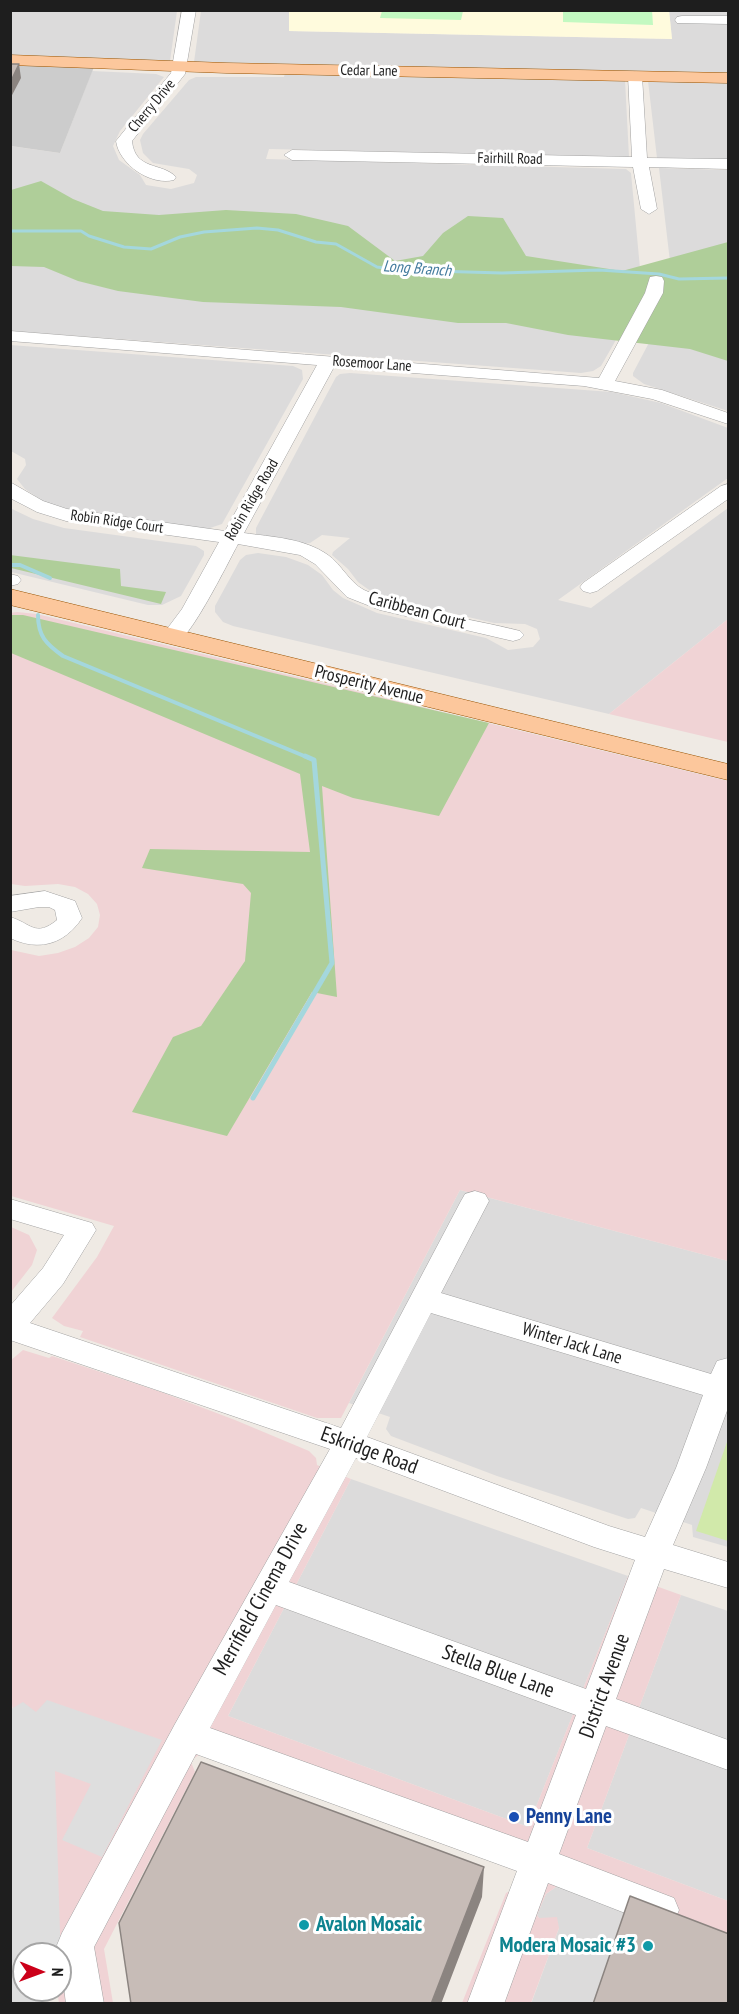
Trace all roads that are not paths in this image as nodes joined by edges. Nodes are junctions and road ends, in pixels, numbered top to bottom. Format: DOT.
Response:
graph roads {
  1 [pos="189,10"];
  2 [pos="682,20"];
  3 [pos="729,20"];
  4 [pos="10,60"];
  5 [pos="180,67"];
  6 [pos="635,76"];
  7 [pos="729,78"];
  8 [pos="292,155"];
  9 [pos="640,162"];
  10 [pos="729,164"];
  11 [pos="168,177"];
  12 [pos="649,209"];
  13 [pos="656,281"];
  14 [pos="10,336"];
  15 [pos="328,361"];
  16 [pos="605,383"];
  17 [pos="729,419"];
  18 [pos="10,488"];
  19 [pos="729,490"];
  20 [pos="230,537"];
  21 [pos="11,580"];
  22 [pos="590,587"];
  23 [pos="10,597"];
  24 [pos="178,629"];
  25 [pos="513,635"];
  26 [pos="729,753"];
  27 [pos="729,772"];
  28 [pos="10,904"];
  29 [pos="10,925"];
  30 [pos="475,1201"];
  31 [pos="10,1209"];
  32 [pos="423,1299"];
  33 [pos="10,1328"];
  34 [pos="725,1379"];
  35 [pos="348,1444"];
  36 [pos="654,1553"];
  37 [pos="729,1575"];
  38 [pos="268,1588"];
  39 [pos="598,1707"];
  40 [pos="187,1735"];
  41 [pos="729,1755"];
  42 [pos="537,1862"];
  43 [pos="696,1923"];
  44 [pos="85,2004"];
  45 [pos="485,2004"];
  1 -- 5 [label="street, Cherry Drive"];
  2 -- 3 [label="street"];
  4 -- 5 [label="main road, Cedar Lane"];
  5 -- 6 [label="main road, Cedar Lane"];
  5 -- 11 [label="street, Cherry Drive"];
  6 -- 7 [label="main road, Cedar Lane"];
  6 -- 9 [label="street"];
  8 -- 9 [label="street, Fairhill Road"];
  9 -- 10 [label="street, Fairhill Road"];
  9 -- 12 [label="street"];
  13 -- 16 [label="street"];
  14 -- 15 [label="street, Rosemoor Lane"];
  15 -- 16 [label="street, Rosemoor Lane"];
  15 -- 20 [label="street, Robin Ridge Road"];
  16 -- 17 [label="street, Rosemoor Lane"];
  18 -- 20 [label="street, Robin Ridge Court"];
  19 -- 22 [label="street"];
  20 -- 24 [label="street, Robin Ridge Road"];
  20 -- 25 [label="street, Caribbean Court"];
  21 -- 24 [label="main road, Prosperity Avenue"];
  23 -- 24 [label="main road, Prosperity Avenue"];
  24 -- 26 [label="main road, Prosperity Avenue"];
  24 -- 27 [label="main road, Prosperity Avenue"];
  28 -- 29 [label="street"];
  30 -- 32 [label="street, Merrifield Cinema Drive"];
  31 -- 33 [label="street"];
  32 -- 34 [label="street, Winter Jack Lane"];
  32 -- 35 [label="street, Merrifield Cinema Drive"];
  33 -- 35 [label="street, Eskridge Road"];
  34 -- 36 [label="street, District Avenue"];
  35 -- 36 [label="street, Eskridge Road"];
  35 -- 38 [label="street, Merrifield Cinema Drive"];
  36 -- 37 [label="street, Eskridge Road"];
  36 -- 39 [label="street, District Avenue"];
  38 -- 39 [label="street, Stella Blue Lane"];
  38 -- 40 [label="street, Merrifield Cinema Drive"];
  39 -- 41 [label="street, Stella Blue Lane"];
  39 -- 42 [label="street, District Avenue"];
  40 -- 42 [label="street"];
  40 -- 44 [label="street, Merrifield Cinema Drive"];
  42 -- 43 [label="street"];
  42 -- 45 [label="street, District Avenue"];
}
